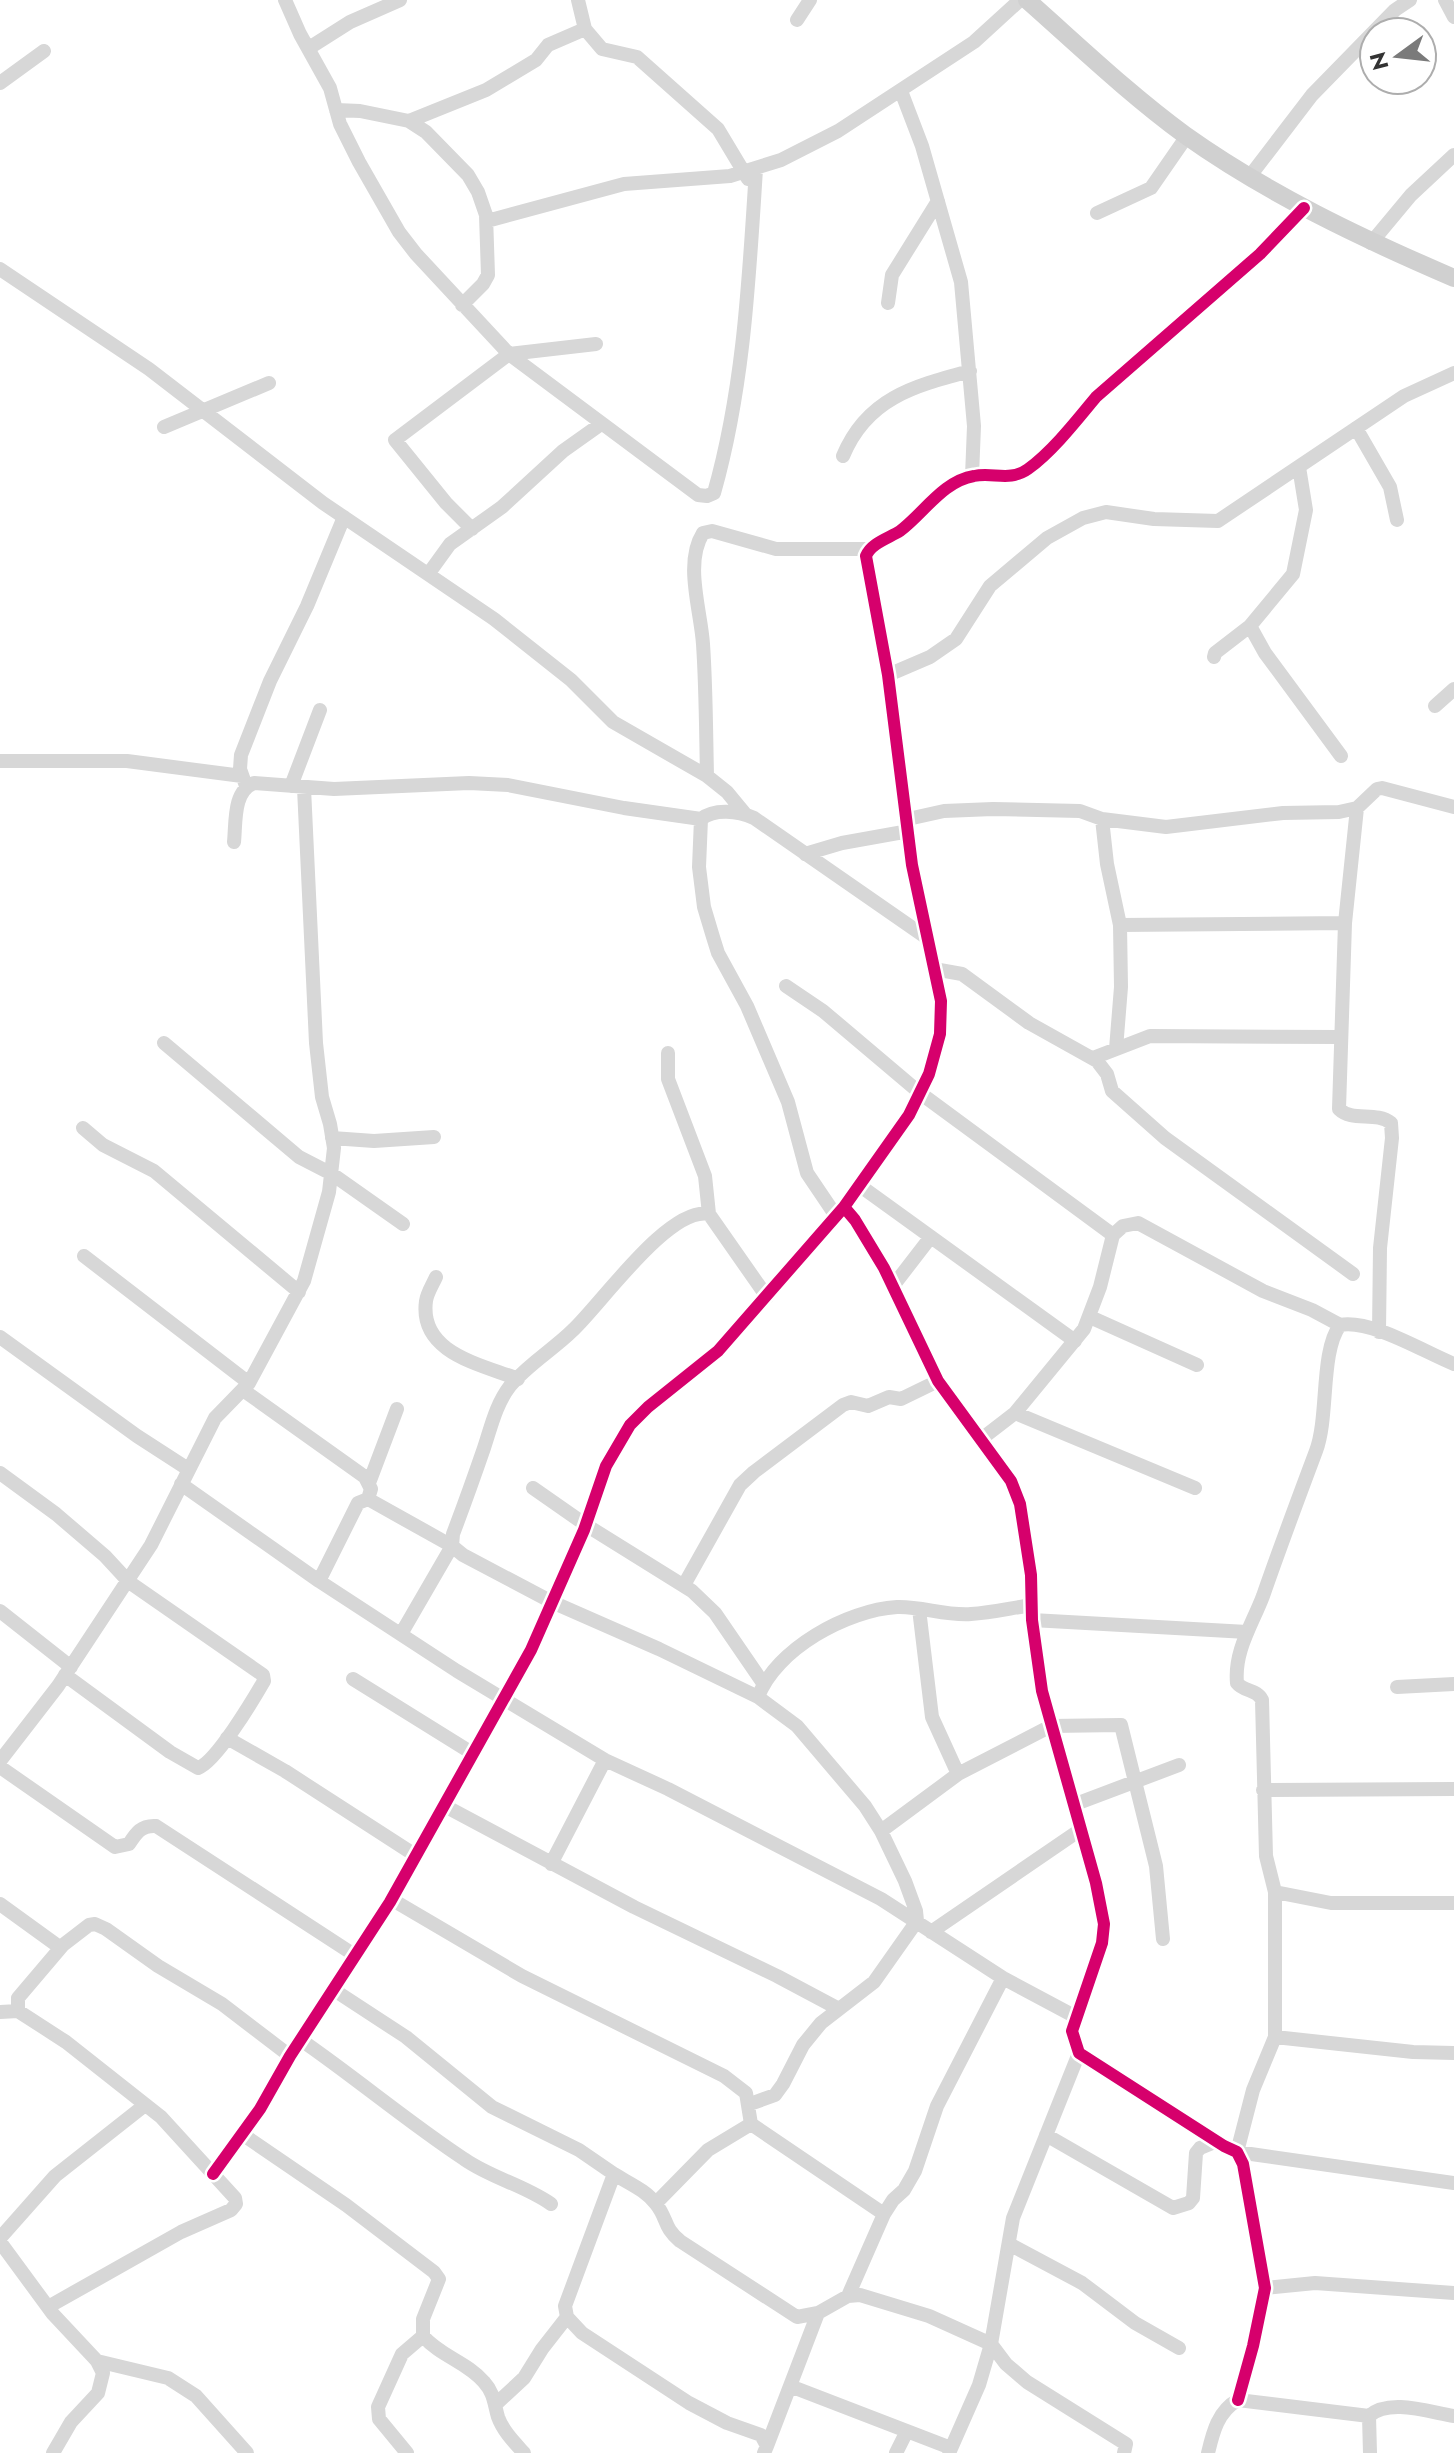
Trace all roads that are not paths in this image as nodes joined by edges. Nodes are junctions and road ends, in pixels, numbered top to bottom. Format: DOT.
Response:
graph roads {
  1 [pos="285,0"];
  2 [pos="400,0"];
  3 [pos="578,0"];
  4 [pos="810,0"];
  5 [pos="1020,0"];
  6 [pos="1027,0"];
  7 [pos="1410,0"];
  8 [pos="1445,0"];
  9 [pos="1391,5"];
  10 [pos="1454,17"];
  11 [pos="797,20"];
  12 [pos="585,29"];
  13 [pos="309,48"];
  14 [pos="44,51"];
  15 [pos="0,83"];
  16 [pos="901,91"];
  17 [pos="336,110"];
  18 [pos="409,121"];
  19 [pos="1187,136"];
  20 [pos="1454,155"];
  21 [pos="751,171"];
  22 [pos="1250,176"];
  23 [pos="938,201"];
  24 [pos="1304,208"];
  25 [pos="1097,213"];
  26 [pos="487,221"];
  27 [pos="1371,243"];
  28 [pos="0,269"];
  29 [pos="1454,278"];
  30 [pos="888,303"];
  31 [pos="462,305"];
  32 [pos="596,344"];
  33 [pos="509,354"];
  34 [pos="970,371"];
  35 [pos="1454,373"];
  36 [pos="269,383"];
  37 [pos="201,412"];
  38 [pos="601,424"];
  39 [pos="164,427"];
  40 [pos="1356,428"];
  41 [pos="843,456"];
  42 [pos="1299,467"];
  43 [pos="972,476"];
  44 [pos="344,517"];
  45 [pos="1397,520"];
  46 [pos="472,529"];
  47 [pos="869,549"];
  48 [pos="429,573"];
  49 [pos="1250,626"];
  50 [pos="1214,657"];
  51 [pos="888,675"];
  52 [pos="1454,689"];
  53 [pos="1435,706"];
  54 [pos="320,710"];
  55 [pos="1341,756"];
  56 [pos="0,761"];
  57 [pos="707,776"];
  58 [pos="244,781"];
  59 [pos="298,787"];
  60 [pos="1454,807"];
  61 [pos="1357,808"];
  62 [pos="746,815"];
  63 [pos="701,819"];
  64 [pos="1102,819"];
  65 [pos="908,825"];
  66 [pos="234,842"];
  67 [pos="805,854"];
  68 [pos="1345,923"];
  69 [pos="1120,925"];
  70 [pos="927,938"];
  71 [pos="934,969"];
  72 [pos="786,986"];
  73 [pos="1341,1037"];
  74 [pos="164,1043"];
  75 [pos="1116,1049"];
  76 [pos="668,1053"];
  77 [pos="1093,1058"];
  78 [pos="920,1093"];
  79 [pos="83,1128"];
  80 [pos="434,1137"];
  81 [pos="332,1138"];
  82 [pos="332,1174"];
  83 [pos="859,1185"];
  84 [pos="840,1211"];
  85 [pos="709,1214"];
  86 [pos="403,1224"];
  87 [pos="1113,1235"];
  88 [pos="930,1238"];
  89 [pos="84,1256"];
  90 [pos="1353,1274"];
  91 [pos="436,1277"];
  92 [pos="893,1286"];
  93 [pos="299,1292"];
  94 [pos="767,1297"];
  95 [pos="1090,1317"];
  96 [pos="1340,1325"];
  97 [pos="1379,1332"];
  98 [pos="0,1337"];
  99 [pos="1075,1341"];
  100 [pos="1454,1364"];
  101 [pos="1197,1365"];
  102 [pos="518,1379"];
  103 [pos="938,1381"];
  104 [pos="246,1387"];
  105 [pos="397,1409"];
  106 [pos="1015,1413"];
  107 [pos="980,1440"];
  108 [pos="188,1469"];
  109 [pos="0,1473"];
  110 [pos="369,1483"];
  111 [pos="181,1484"];
  112 [pos="533,1488"];
  113 [pos="1195,1488"];
  114 [pos="368,1499"];
  115 [pos="586,1525"];
  116 [pos="452,1546"];
  117 [pos="319,1581"];
  118 [pos="129,1582"];
  119 [pos="684,1585"];
  120 [pos="552,1602"];
  121 [pos="919,1609"];
  122 [pos="0,1611"];
  123 [pos="1032,1612"];
  124 [pos="1247,1632"];
  125 [pos="401,1634"];
  126 [pos="68,1671"];
  127 [pos="353,1679"];
  128 [pos="1454,1684"];
  129 [pos="1397,1687"];
  130 [pos="761,1690"];
  131 [pos="503,1699"];
  132 [pos="1051,1726"];
  133 [pos="227,1738"];
  134 [pos="472,1753"];
  135 [pos="1,1760"];
  136 [pos="605,1760"];
  137 [pos="1179,1765"];
  138 [pos="958,1774"];
  139 [pos="1134,1782"];
  140 [pos="1454,1789"];
  141 [pos="1263,1790"];
  142 [pos="443,1805"];
  143 [pos="1073,1805"];
  144 [pos="1080,1830"];
  145 [pos="881,1831"];
  146 [pos="415,1855"];
  147 [pos="551,1864"];
  148 [pos="1275,1892"];
  149 [pos="391,1899"];
  150 [pos="1454,1903"];
  151 [pos="0,1904"];
  152 [pos="917,1921"];
  153 [pos="931,1932"];
  154 [pos="1163,1939"];
  155 [pos="63,1945"];
  156 [pos="356,1956"];
  157 [pos="1003,1978"];
  158 [pos="334,1990"];
  159 [pos="839,2009"];
  160 [pos="18,2011"];
  161 [pos="0,2012"];
  162 [pos="1076,2017"];
  163 [pos="1275,2037"];
  164 [pos="301,2040"];
  165 [pos="1079,2053"];
  166 [pos="1454,2053"];
  167 [pos="290,2056"];
  168 [pos="750,2104"];
  169 [pos="145,2105"];
  170 [pos="751,2124"];
  171 [pos="242,2134"];
  172 [pos="1046,2135"];
  173 [pos="1217,2141"];
  174 [pos="1237,2152"];
  175 [pos="213,2174"];
  176 [pos="614,2174"];
  177 [pos="1454,2183"];
  178 [pos="656,2203"];
  179 [pos="551,2204"];
  180 [pos="884,2214"];
  181 [pos="0,2240"];
  182 [pos="1009,2244"];
  183 [pos="1265,2288"];
  184 [pos="1454,2293"];
  185 [pos="848,2296"];
  186 [pos="48,2307"];
  187 [pos="818,2313"];
  188 [pos="567,2317"];
  189 [pos="423,2336"];
  190 [pos="991,2344"];
  191 [pos="1179,2348"];
  192 [pos="97,2361"];
  193 [pos="790,2386"];
  194 [pos="1238,2400"];
  195 [pos="496,2404"];
  196 [pos="1369,2416"];
  197 [pos="1454,2416"];
  198 [pos="907,2431"];
  199 [pos="765,2450"];
  200 [pos="950,2451"];
  201 [pos="53,2453"];
  202 [pos="247,2453"];
  203 [pos="407,2453"];
  204 [pos="524,2453"];
  205 [pos="896,2453"];
  206 [pos="1124,2453"];
  207 [pos="1208,2453"];
  208 [pos="1370,2453"];
  1 -- 13 [label="street"];
  2 -- 13 [label="street"];
  3 -- 12 [label="street"];
  4 -- 11 [label="street"];
  5 -- 16 [label="street"];
  6 -- 19 [label="main road"];
  7 -- 9 [label="street"];
  8 -- 10 [label="street"];
  9 -- 22 [label="street"];
  12 -- 18 [label="street"];
  12 -- 21 [label="street"];
  13 -- 17 [label="street"];
  14 -- 15 [label="street"];
  16 -- 21 [label="street"];
  16 -- 23 [label="street"];
  17 -- 18 [label="street"];
  17 -- 31 [label="street"];
  18 -- 26 [label="street"];
  19 -- 22 [label="main road"];
  19 -- 25 [label="street"];
  20 -- 27 [label="street"];
  21 -- 26 [label="street"];
  21 -- 38 [label="street"];
  22 -- 24 [label="main road"];
  23 -- 30 [label="street"];
  23 -- 34 [label="street"];
  24 -- 27 [label="main road"];
  24 -- 43 [label="street"];
  26 -- 31 [label="street"];
  27 -- 29 [label="main road"];
  28 -- 37 [label="street"];
  31 -- 33 [label="street"];
  32 -- 33 [label="street"];
  33 -- 38 [label="street"];
  33 -- 46 [label="street"];
  34 -- 41 [label="street"];
  34 -- 43 [label="street"];
  35 -- 40 [label="street"];
  36 -- 37 [label="street"];
  37 -- 39 [label="street"];
  37 -- 44 [label="street"];
  38 -- 46 [label="street"];
  40 -- 42 [label="street"];
  40 -- 45 [label="street"];
  42 -- 49 [label="street"];
  42 -- 51 [label="street"];
  43 -- 47 [label="street"];
  44 -- 48 [label="street"];
  44 -- 58 [label="street"];
  46 -- 48 [label="street"];
  47 -- 51 [label="street"];
  47 -- 57 [label="street"];
  48 -- 57 [label="street"];
  49 -- 50 [label="street"];
  49 -- 55 [label="street"];
  51 -- 65 [label="street"];
  52 -- 53 [label="street"];
  54 -- 59 [label="street"];
  56 -- 58 [label="street"];
  57 -- 62 [label="street"];
  58 -- 59 [label="street"];
  58 -- 66 [label="street"];
  59 -- 63 [label="street"];
  59 -- 81 [label="street"];
  60 -- 61 [label="street"];
  61 -- 64 [label="street"];
  61 -- 68 [label="street"];
  62 -- 63 [label="street"];
  62 -- 67 [label="street"];
  63 -- 84 [label="street"];
  64 -- 65 [label="street"];
  64 -- 69 [label="street"];
  65 -- 67 [label="street"];
  65 -- 70 [label="street"];
  67 -- 70 [label="street"];
  68 -- 69 [label="street"];
  68 -- 73 [label="street"];
  69 -- 75 [label="street"];
  70 -- 71 [label="street"];
  71 -- 77 [label="street"];
  71 -- 78 [label="street"];
  72 -- 78 [label="street"];
  73 -- 75 [label="street"];
  73 -- 97 [label="street"];
  74 -- 82 [label="street"];
  75 -- 77 [label="street"];
  76 -- 85 [label="street"];
  77 -- 90 [label="street"];
  78 -- 83 [label="street"];
  78 -- 87 [label="street"];
  79 -- 93 [label="street"];
  80 -- 81 [label="street"];
  81 -- 82 [label="street"];
  82 -- 86 [label="street"];
  82 -- 93 [label="street"];
  83 -- 84 [label="street"];
  83 -- 88 [label="street"];
  84 -- 92 [label="street"];
  84 -- 94 [label="street"];
  85 -- 94 [label="street"];
  85 -- 102 [label="street"];
  87 -- 95 [label="street"];
  87 -- 96 [label="street"];
  88 -- 92 [label="street"];
  88 -- 99 [label="street"];
  89 -- 104 [label="street"];
  91 -- 102 [label="street"];
  92 -- 103 [label="street"];
  93 -- 104 [label="street"];
  94 -- 115 [label="street"];
  95 -- 99 [label="street"];
  95 -- 101 [label="street"];
  96 -- 97 [label="street"];
  96 -- 124 [label="street"];
  97 -- 100 [label="street"];
  98 -- 108 [label="street"];
  99 -- 106 [label="street"];
  102 -- 116 [label="street"];
  103 -- 107 [label="street"];
  103 -- 119 [label="street"];
  104 -- 108 [label="street"];
  104 -- 110 [label="street"];
  105 -- 110 [label="street"];
  106 -- 107 [label="street"];
  106 -- 113 [label="street"];
  107 -- 123 [label="street"];
  108 -- 111 [label="street"];
  109 -- 118 [label="street"];
  110 -- 114 [label="street"];
  111 -- 117 [label="street"];
  111 -- 118 [label="street"];
  112 -- 115 [label="street"];
  114 -- 116 [label="street"];
  114 -- 117 [label="street"];
  115 -- 119 [label="street"];
  115 -- 120 [label="street"];
  116 -- 120 [label="street"];
  116 -- 125 [label="street"];
  117 -- 125 [label="street"];
  118 -- 126 [label="street"];
  118 -- 133 [label="street"];
  119 -- 130 [label="street"];
  120 -- 130 [label="street"];
  120 -- 131 [label="street"];
  121 -- 123 [label="street"];
  121 -- 130 [label="street"];
  121 -- 138 [label="street"];
  122 -- 126 [label="street"];
  123 -- 124 [label="street"];
  123 -- 132 [label="street"];
  124 -- 141 [label="street"];
  125 -- 131 [label="street"];
  126 -- 133 [label="street"];
  126 -- 135 [label="street"];
  127 -- 134 [label="street"];
  128 -- 129 [label="street"];
  130 -- 145 [label="street"];
  131 -- 134 [label="street"];
  131 -- 136 [label="street"];
  132 -- 138 [label="street"];
  132 -- 139 [label="street"];
  132 -- 143 [label="street"];
  133 -- 146 [label="street"];
  134 -- 142 [label="street"];
  135 -- 156 [label="street"];
  136 -- 147 [label="street"];
  136 -- 152 [label="street"];
  137 -- 139 [label="street"];
  138 -- 145 [label="street"];
  139 -- 143 [label="street"];
  139 -- 154 [label="street"];
  140 -- 141 [label="street"];
  141 -- 148 [label="street"];
  142 -- 146 [label="street"];
  142 -- 147 [label="street"];
  143 -- 144 [label="street"];
  144 -- 153 [label="street"];
  144 -- 162 [label="street"];
  145 -- 152 [label="street"];
  146 -- 149 [label="street"];
  147 -- 159 [label="street"];
  148 -- 150 [label="street"];
  148 -- 163 [label="street"];
  149 -- 156 [label="street"];
  149 -- 168 [label="street"];
  151 -- 155 [label="street"];
  152 -- 153 [label="street"];
  152 -- 159 [label="street"];
  153 -- 157 [label="street"];
  155 -- 160 [label="street"];
  155 -- 167 [label="street"];
  156 -- 158 [label="street"];
  157 -- 162 [label="street"];
  157 -- 180 [label="street"];
  158 -- 164 [label="street"];
  158 -- 176 [label="street"];
  159 -- 168 [label="street"];
  160 -- 161 [label="street"];
  160 -- 169 [label="street"];
  162 -- 165 [label="street"];
  163 -- 166 [label="street"];
  163 -- 174 [label="street"];
  164 -- 167 [label="street"];
  164 -- 179 [label="street"];
  165 -- 172 [label="street"];
  165 -- 173 [label="street"];
  167 -- 171 [label="street"];
  168 -- 170 [label="street"];
  169 -- 175 [label="street"];
  169 -- 181 [label="street"];
  170 -- 178 [label="street"];
  170 -- 180 [label="street"];
  171 -- 175 [label="street"];
  171 -- 189 [label="street"];
  172 -- 173 [label="street"];
  172 -- 182 [label="street"];
  173 -- 174 [label="street"];
  174 -- 177 [label="street"];
  174 -- 183 [label="street"];
  175 -- 186 [label="street"];
  176 -- 178 [label="street"];
  176 -- 188 [label="street"];
  178 -- 187 [label="street"];
  180 -- 185 [label="street"];
  181 -- 186 [label="street"];
  182 -- 190 [label="street"];
  182 -- 191 [label="street"];
  183 -- 184 [label="street"];
  183 -- 194 [label="street"];
  185 -- 187 [label="street"];
  185 -- 190 [label="street"];
  186 -- 192 [label="street"];
  187 -- 193 [label="street"];
  188 -- 195 [label="street"];
  188 -- 199 [label="street"];
  189 -- 195 [label="street"];
  189 -- 203 [label="street"];
  190 -- 200 [label="street"];
  190 -- 206 [label="street"];
  192 -- 201 [label="street"];
  192 -- 202 [label="street"];
  193 -- 198 [label="street"];
  193 -- 199 [label="street"];
  194 -- 196 [label="street"];
  194 -- 207 [label="street"];
  195 -- 204 [label="street"];
  196 -- 197 [label="street"];
  196 -- 208 [label="street"];
  198 -- 200 [label="street"];
  198 -- 205 [label="street"];
}
